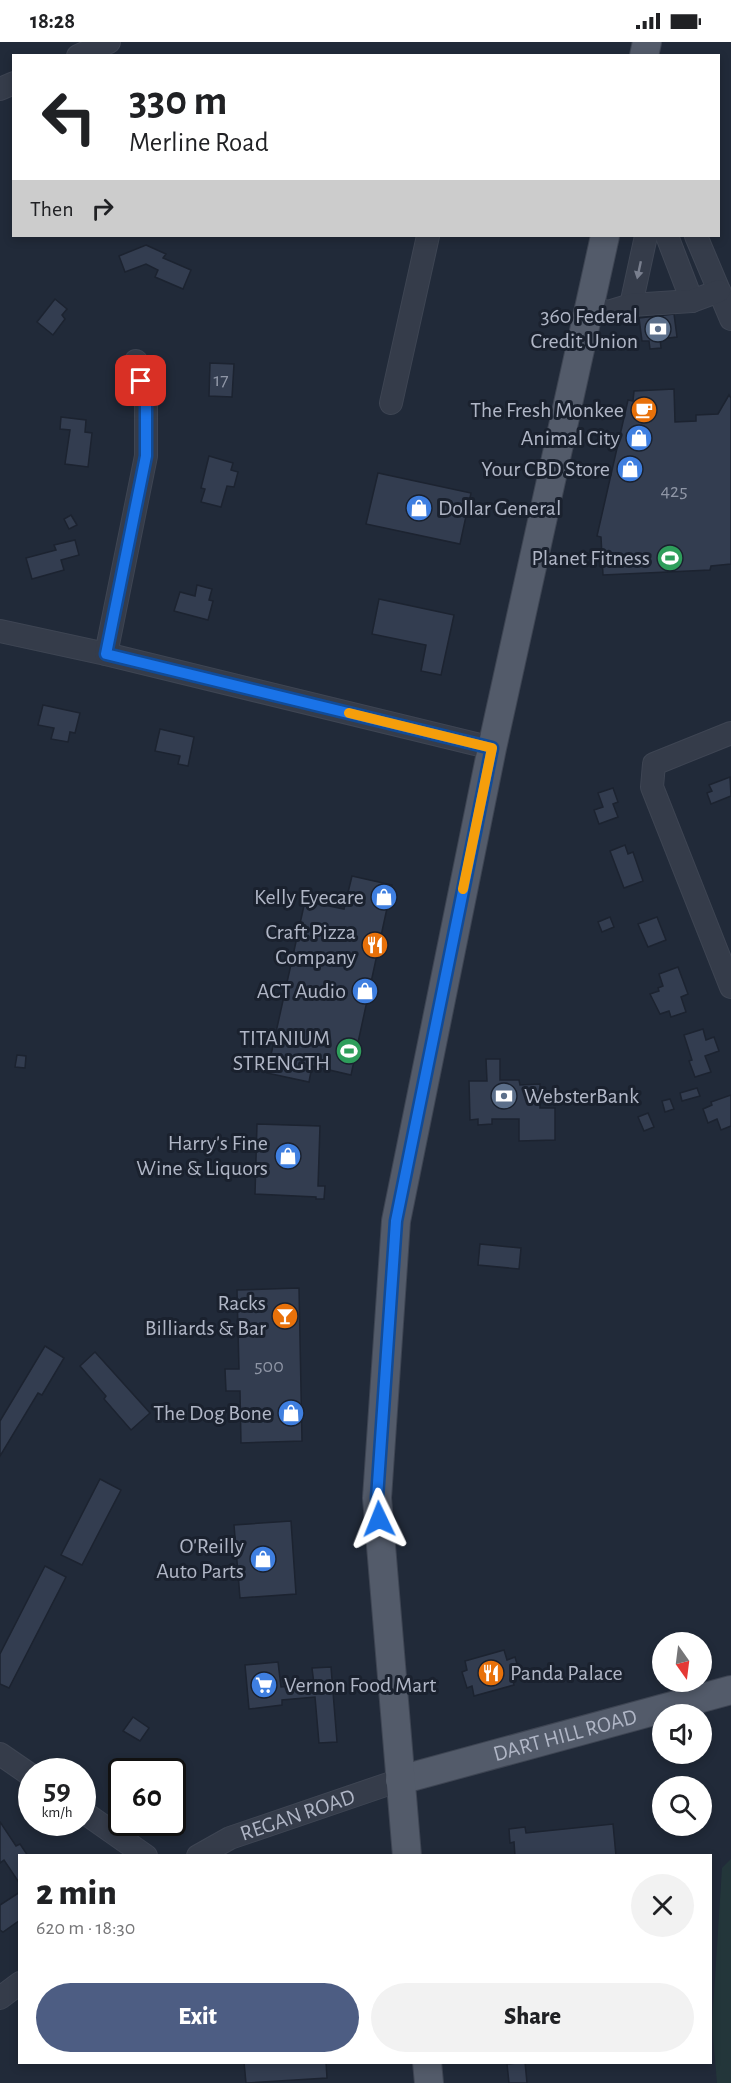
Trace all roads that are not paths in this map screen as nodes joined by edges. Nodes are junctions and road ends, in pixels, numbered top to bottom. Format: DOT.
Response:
graph roads {
  1 [pos="109,42"];
  2 [pos="82,54"];
  3 [pos="428,237"];
  4 [pos="605,237"];
  5 [pos="646,237"];
  6 [pos="667,237"];
  7 [pos="696,237"];
  8 [pos="719,291"];
  9 [pos="692,301"];
  10 [pos="631,305"];
  11 [pos="589,308"];
  12 [pos="731,319"];
  13 [pos="136,361"];
  14 [pos="392,404"];
  15 [pos="0,631"];
  16 [pos="106,654"];
  17 [pos="731,734"];
  18 [pos="492,748"];
  19 [pos="731,987"];
  20 [pos="731,1690"];
  21 [pos="0,1754"];
  22 [pos="18,1766"];
  23 [pos="400,1780"];
  24 [pos="96,1821"];
  25 [pos="143,1854"];
  26 [pos="202,1854"];
  27 [pos="407,1854"];
  28 [pos="18,1984"];
  29 [pos="0,1998"];
  30 [pos="427,2064"];
  31 [pos="429,2083"];
  1 -- 2 [label="street"];
  3 -- 14 [label="street"];
  4 -- 11 [label="main road"];
  5 -- 10 [label="street, one-way"];
  6 -- 9 [label="street"];
  7 -- 8 [label="street"];
  8 -- 9 [label="street"];
  8 -- 12 [label="street"];
  9 -- 10 [label="street"];
  10 -- 11 [label="street"];
  11 -- 18 [label="main road"];
  13 -- 16 [label="street"];
  15 -- 16 [label="street"];
  16 -- 18 [label="street"];
  17 -- 19 [label="street"];
  18 -- 23 [label="main road"];
  20 -- 23 [label="main road, DART HILL ROAD"];
  21 -- 22 [label="street"];
  23 -- 26 [label="street, REGAN ROAD"];
  23 -- 27 [label="main road"];
  24 -- 25 [label="street"];
  28 -- 29 [label="street"];
  30 -- 31 [label="main road"];
}
